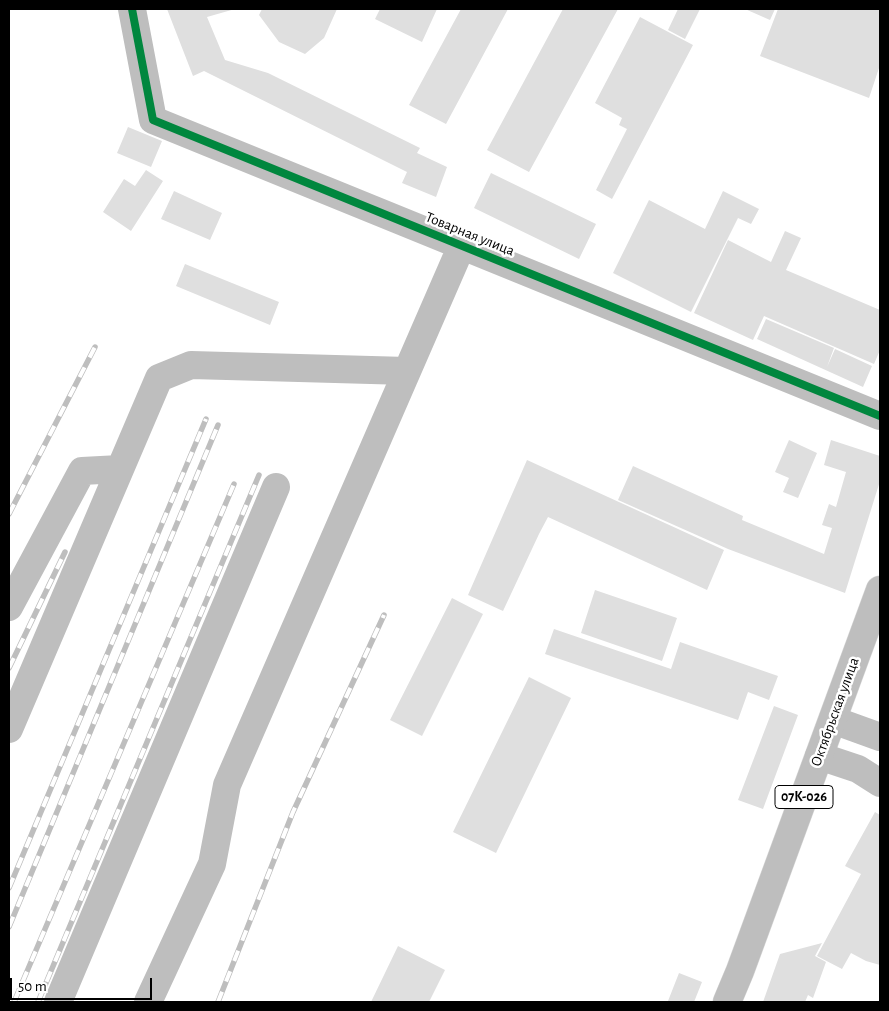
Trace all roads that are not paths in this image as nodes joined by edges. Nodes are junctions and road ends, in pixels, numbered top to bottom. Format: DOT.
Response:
graph roads {
  1 [pos="132,9"];
  2 [pos="462,245"];
  3 [pos="407,371"];
  4 [pos="880,416"];
  5 [pos="120,469"];
  6 [pos="276,487"];
  7 [pos="880,590"];
  8 [pos="9,607"];
  9 [pos="833,720"];
  10 [pos="9,729"];
  11 [pos="880,737"];
  12 [pos="819,756"];
  13 [pos="880,782"];
  14 [pos="58,1002"];
  15 [pos="148,1002"];
  16 [pos="726,1002"];
  1 -- 2 [label="street, Товарная улица"];
  2 -- 3 [label="street"];
  2 -- 4 [label="street, Товарная улица"];
  3 -- 5 [label="street"];
  3 -- 15 [label="street"];
  5 -- 8 [label="street"];
  5 -- 10 [label="street"];
  6 -- 14 [label="street"];
  7 -- 9 [label="street, Октябрьская улица / 07К-026"];
  9 -- 11 [label="street"];
  9 -- 12 [label="street, Октябрьская улица / 07К-026"];
  12 -- 13 [label="street"];
  12 -- 16 [label="street, Октябрьская улица / 07К-026"];
}
